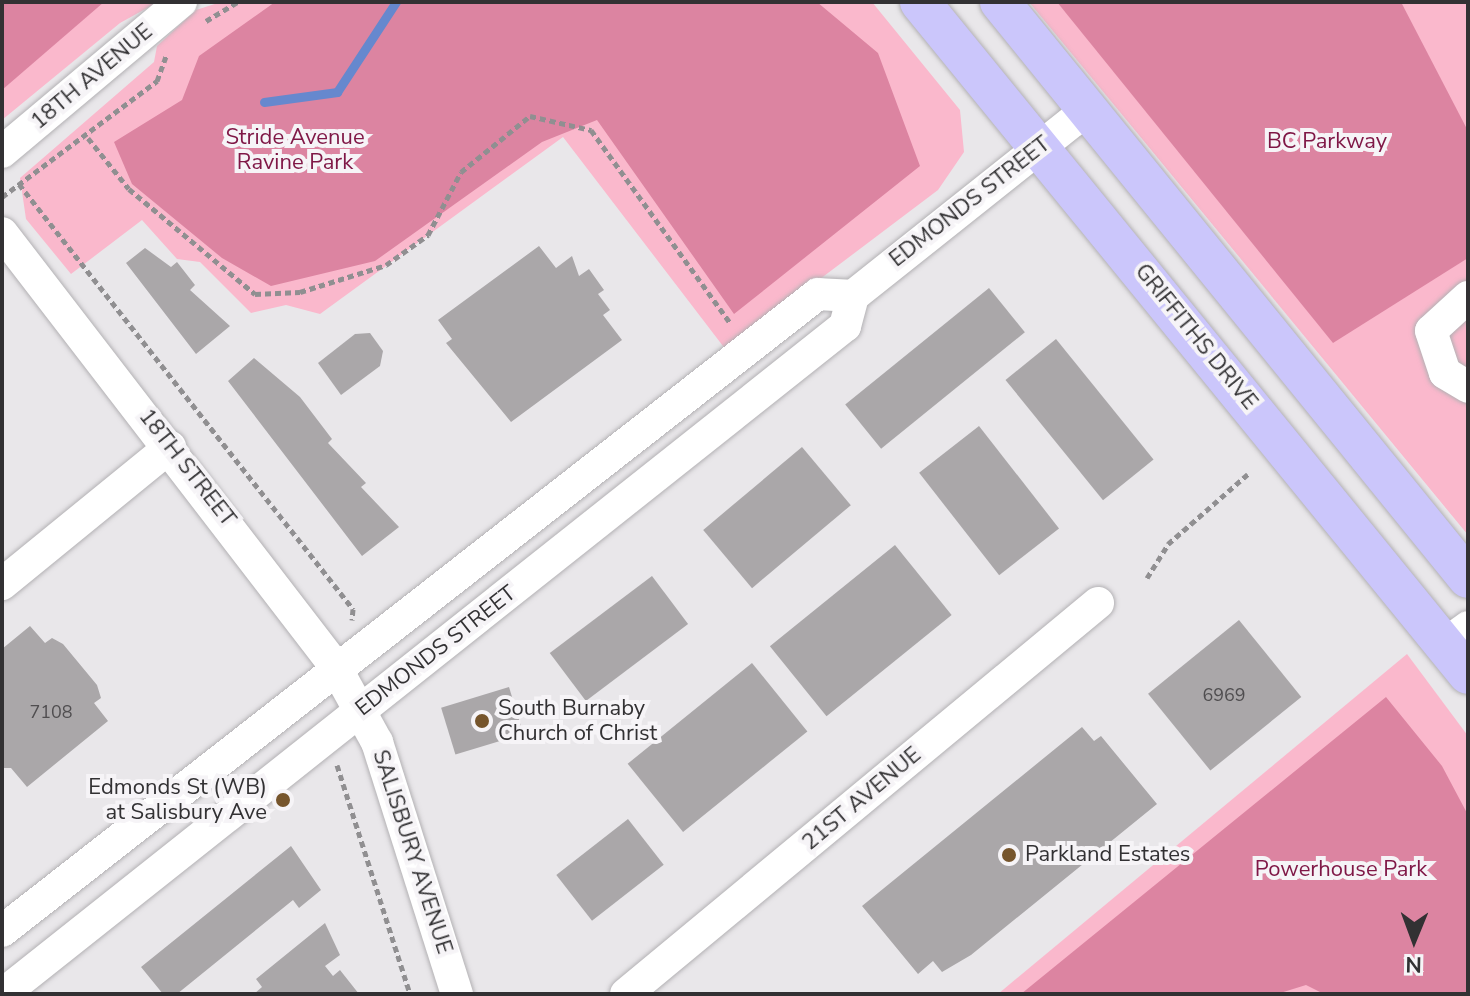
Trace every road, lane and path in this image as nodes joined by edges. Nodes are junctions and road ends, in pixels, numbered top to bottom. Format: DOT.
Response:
graph roads {
  1 [pos="238,2"];
  2 [pos="920,2"];
  3 [pos="1000,2"];
  4 [pos="188,15"];
  5 [pos="177,44"];
  6 [pos="1088,109"];
  7 [pos="88,138"];
  8 [pos="1041,146"];
  9 [pos="2,152"];
  10 [pos="19,184"];
  11 [pos="2,197"];
  12 [pos="2,233"];
  13 [pos="853,296"];
  14 [pos="1468,297"];
  15 [pos="730,323"];
  16 [pos="1468,387"];
  17 [pos="170,447"];
  18 [pos="1248,474"];
  19 [pos="1147,578"];
  20 [pos="1468,578"];
  21 [pos="2,584"];
  22 [pos="1098,603"];
  23 [pos="353,609"];
  24 [pos="1463,657"];
  25 [pos="335,666"];
  26 [pos="361,712"];
  27 [pos="340,771"];
  28 [pos="2,931"];
  29 [pos="634,992"];
  30 [pos="3,994"];
  31 [pos="410,994"];
  32 [pos="457,994"];
  1 -- 4 [label="path"];
  2 -- 8 [label="main road, GRIFFITHS DRIVE"];
  3 -- 6 [label="main road"];
  4 -- 9 [label="street, 18TH AVENUE"];
  5 -- 7 [label="path"];
  6 -- 8 [label="street, EDMONDS STREET"];
  6 -- 20 [label="main road"];
  7 -- 10 [label="path"];
  7 -- 15 [label="path"];
  8 -- 13 [label="street, EDMONDS STREET"];
  8 -- 24 [label="main road, GRIFFITHS DRIVE"];
  10 -- 11 [label="path"];
  10 -- 23 [label="path"];
  12 -- 17 [label="street, 18TH STREET"];
  13 -- 25 [label="street"];
  13 -- 26 [label="street, EDMONDS STREET"];
  14 -- 16 [label="street"];
  17 -- 21 [label="street"];
  17 -- 25 [label="street, 18TH STREET"];
  18 -- 19 [label="path"];
  22 -- 29 [label="street, 21ST AVENUE"];
  25 -- 26 [label="street, 18TH STREET"];
  25 -- 28 [label="street"];
  26 -- 30 [label="street, EDMONDS STREET"];
  26 -- 32 [label="street, SALISBURY AVENUE"];
  27 -- 31 [label="path"];
}
